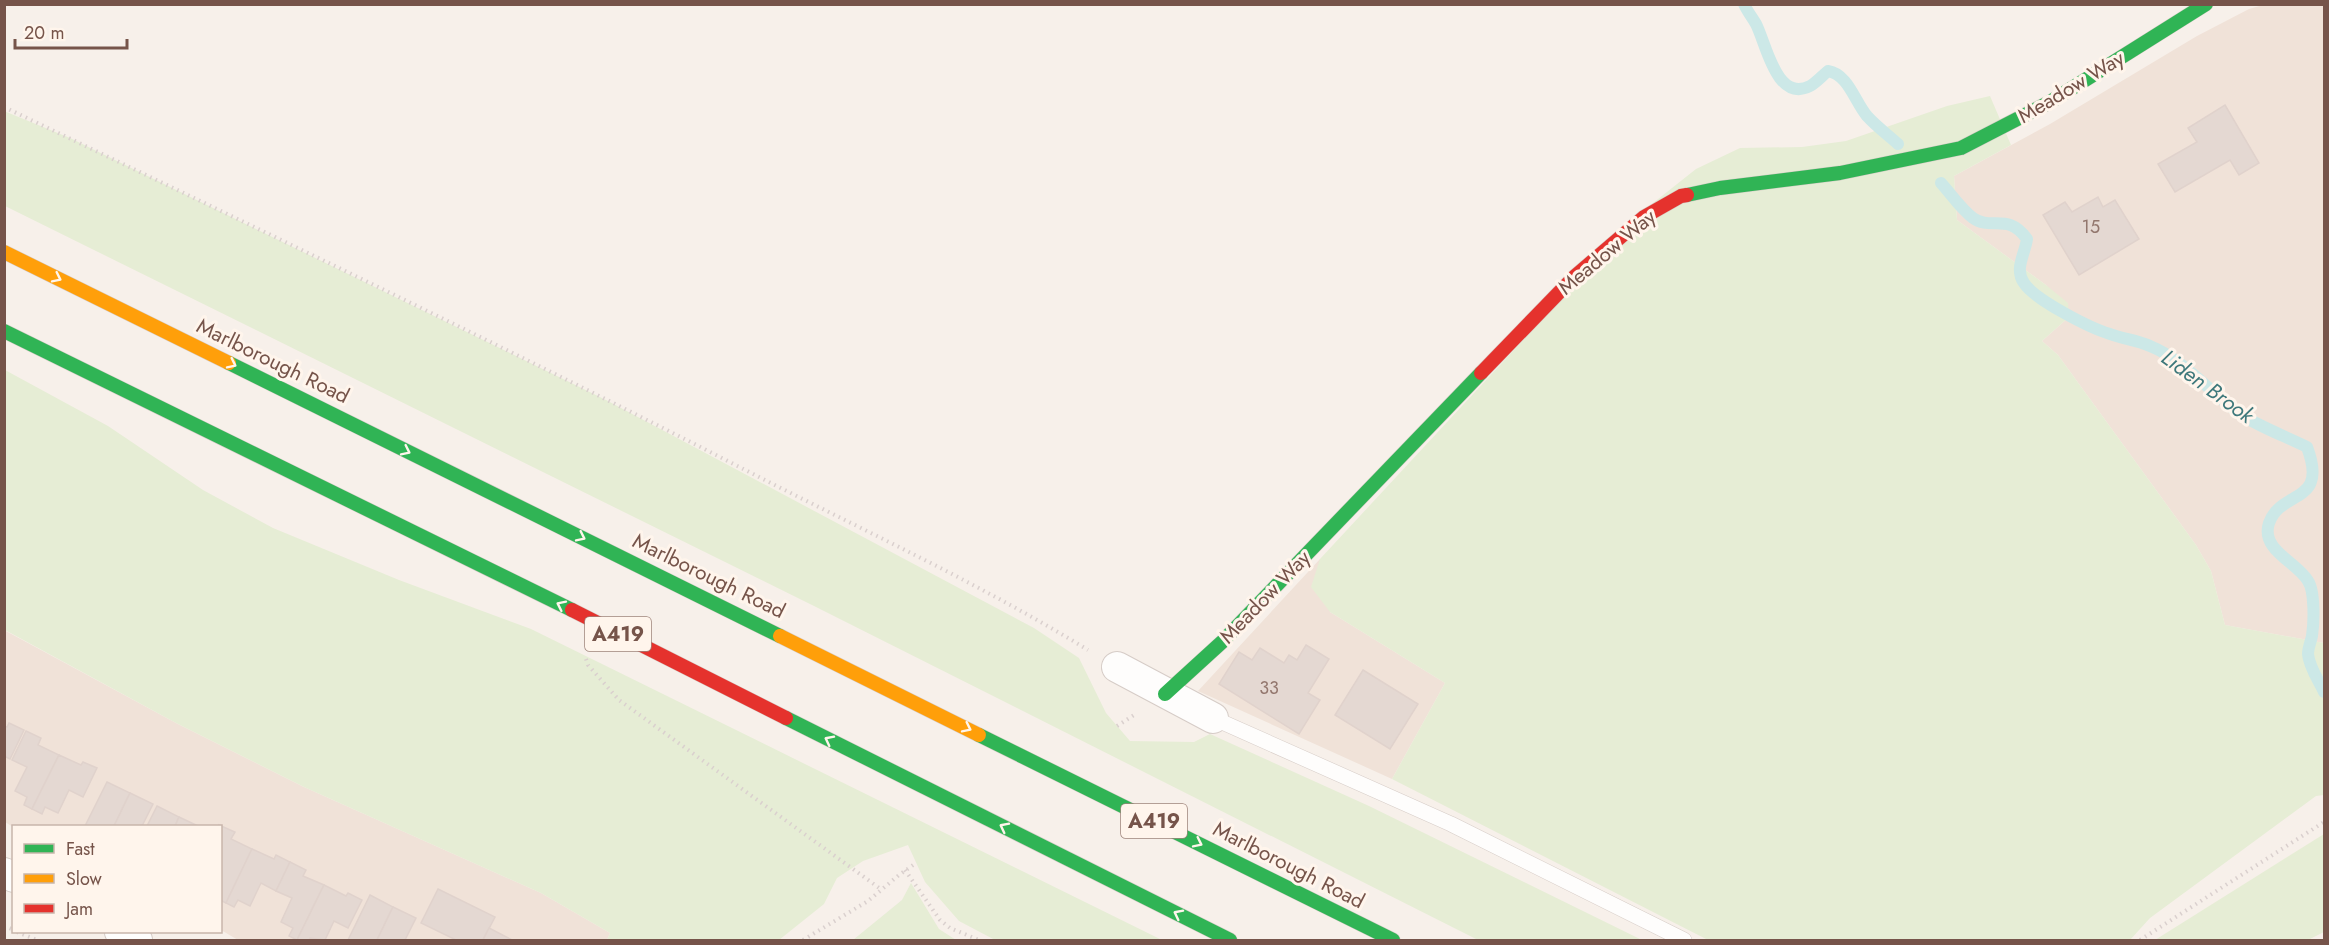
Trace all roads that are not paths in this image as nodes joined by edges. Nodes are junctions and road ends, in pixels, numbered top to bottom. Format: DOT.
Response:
graph roads {
  1 [pos="2206,4"];
  2 [pos="4,252"];
  3 [pos="4,331"];
  4 [pos="1117,667"];
  5 [pos="1165,694"];
  6 [pos="1213,718"];
  7 [pos="122,933"];
  8 [pos="137,940"];
  9 [pos="1230,940"];
  10 [pos="1393,940"];
  11 [pos="1684,940"];
  1 -- 5 [label="main road, Meadow Way"];
  2 -- 10 [label="main road, Marlborough Road / A419, one-way"];
  9 -- 3 [label="main road, A419, one-way"];
  4 -- 5 [label="street"];
  5 -- 6 [label="street"];
  6 -- 11 [label="lane"];
  7 -- 8 [label="street"];
}
